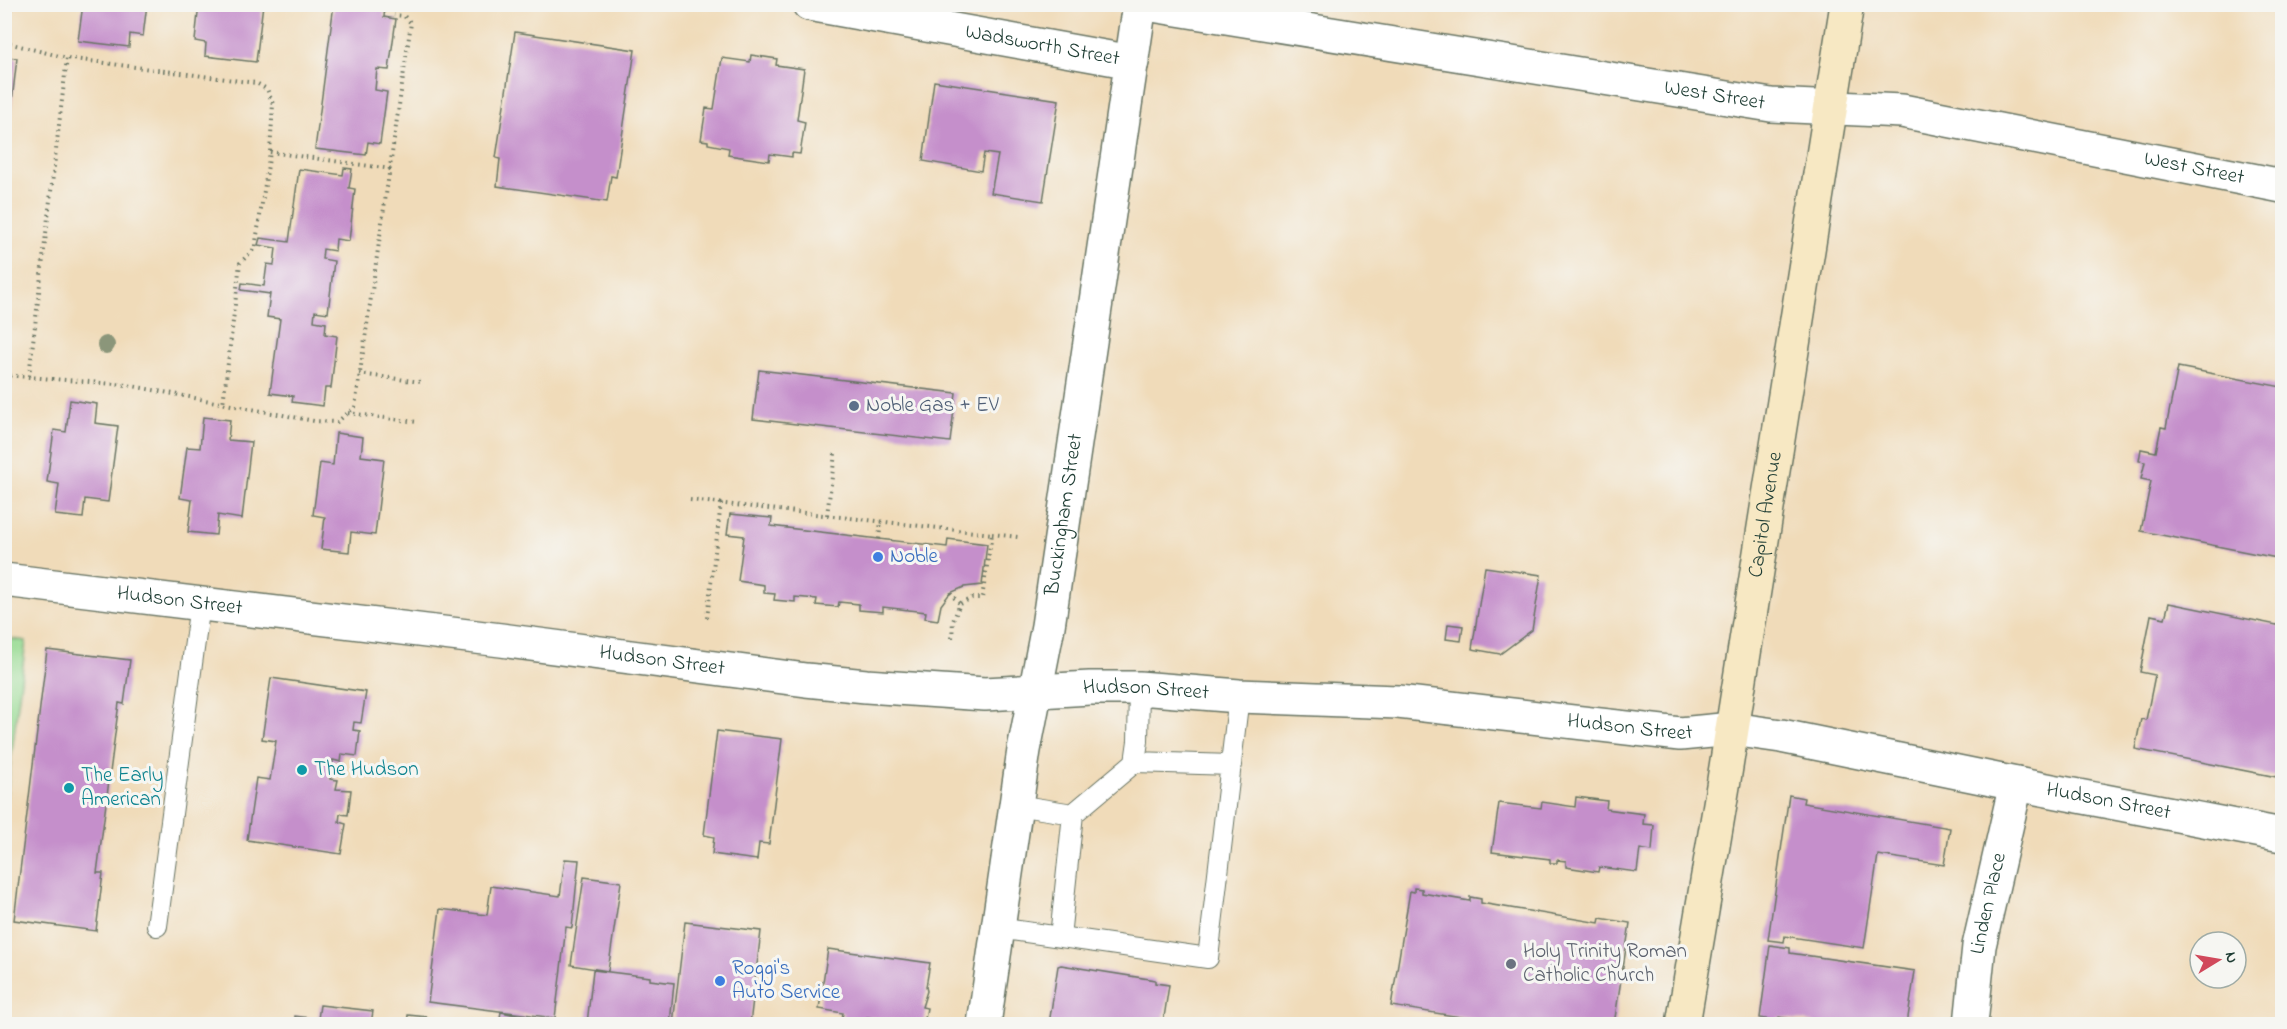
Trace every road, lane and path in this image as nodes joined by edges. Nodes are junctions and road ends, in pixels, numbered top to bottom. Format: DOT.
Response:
graph roads {
  1 [pos="809,4"];
  2 [pos="1140,4"];
  3 [pos="1146,4"];
  4 [pos="1846,4"];
  5 [pos="394,15"];
  6 [pos="4,42"];
  7 [pos="67,58"];
  8 [pos="1132,62"];
  9 [pos="1831,109"];
  10 [pos="270,152"];
  11 [pos="390,169"];
  12 [pos="2283,186"];
  13 [pos="359,374"];
  14 [pos="4,375"];
  15 [pos="29,376"];
  16 [pos="421,382"];
  17 [pos="224,404"];
  18 [pos="348,413"];
  19 [pos="417,422"];
  20 [pos="835,454"];
  21 [pos="690,500"];
  22 [pos="721,503"];
  23 [pos="827,515"];
  24 [pos="881,521"];
  25 [pos="992,534"];
  26 [pos="1018,537"];
  27 [pos="879,539"];
  28 [pos="4,580"];
  29 [pos="950,593"];
  30 [pos="200,604"];
  31 [pos="960,604"];
  32 [pos="707,618"];
  33 [pos="952,639"];
  34 [pos="1139,688"];
  35 [pos="1036,691"];
  36 [pos="1239,696"];
  37 [pos="1732,729"];
  38 [pos="1135,762"];
  39 [pos="1232,765"];
  40 [pos="2016,784"];
  41 [pos="1016,805"];
  42 [pos="1073,814"];
  43 [pos="2283,835"];
  44 [pos="157,926"];
  45 [pos="998,928"];
  46 [pos="1060,937"];
  47 [pos="984,1024"];
  48 [pos="1683,1024"];
  49 [pos="1971,1024"];
  1 -- 8 [label="street, Wadsworth Street"];
  2 -- 8 [label="street, Buckingham Street"];
  3 -- 9 [label="street, West Street"];
  4 -- 9 [label="main road, Capitol Avenue"];
  5 -- 11 [label="path"];
  6 -- 7 [label="path"];
  7 -- 10 [label="path"];
  7 -- 15 [label="path"];
  8 -- 35 [label="street, Buckingham Street"];
  9 -- 12 [label="street, West Street"];
  9 -- 37 [label="main road, Capitol Avenue"];
  10 -- 11 [label="path"];
  10 -- 17 [label="path"];
  11 -- 13 [label="path"];
  13 -- 16 [label="path"];
  13 -- 18 [label="path"];
  14 -- 15 [label="path"];
  15 -- 17 [label="path"];
  17 -- 18 [label="path"];
  18 -- 19 [label="path"];
  20 -- 23 [label="path"];
  21 -- 22 [label="path"];
  22 -- 23 [label="path"];
  22 -- 32 [label="path"];
  23 -- 24 [label="path"];
  24 -- 25 [label="path"];
  24 -- 27 [label="path"];
  25 -- 26 [label="path"];
  25 -- 31 [label="path"];
  28 -- 30 [label="street, Hudson Street"];
  29 -- 31 [label="path"];
  30 -- 35 [label="street, Hudson Street"];
  30 -- 44 [label="lane"];
  31 -- 33 [label="path"];
  34 -- 35 [label="street, Hudson Street"];
  34 -- 36 [label="street, Hudson Street"];
  34 -- 38 [label="lane"];
  35 -- 41 [label="street, Buckingham Street"];
  36 -- 37 [label="street, Hudson Street"];
  36 -- 39 [label="lane"];
  37 -- 40 [label="street, Hudson Street"];
  37 -- 48 [label="main road, Capitol Avenue"];
  38 -- 39 [label="lane"];
  38 -- 42 [label="lane"];
  39 -- 46 [label="lane"];
  40 -- 43 [label="street, Hudson Street"];
  40 -- 49 [label="street, Linden Place"];
  41 -- 42 [label="lane"];
  41 -- 45 [label="street, Buckingham Street"];
  42 -- 46 [label="lane"];
  45 -- 46 [label="lane"];
  45 -- 47 [label="street, Buckingham Street"];
}
